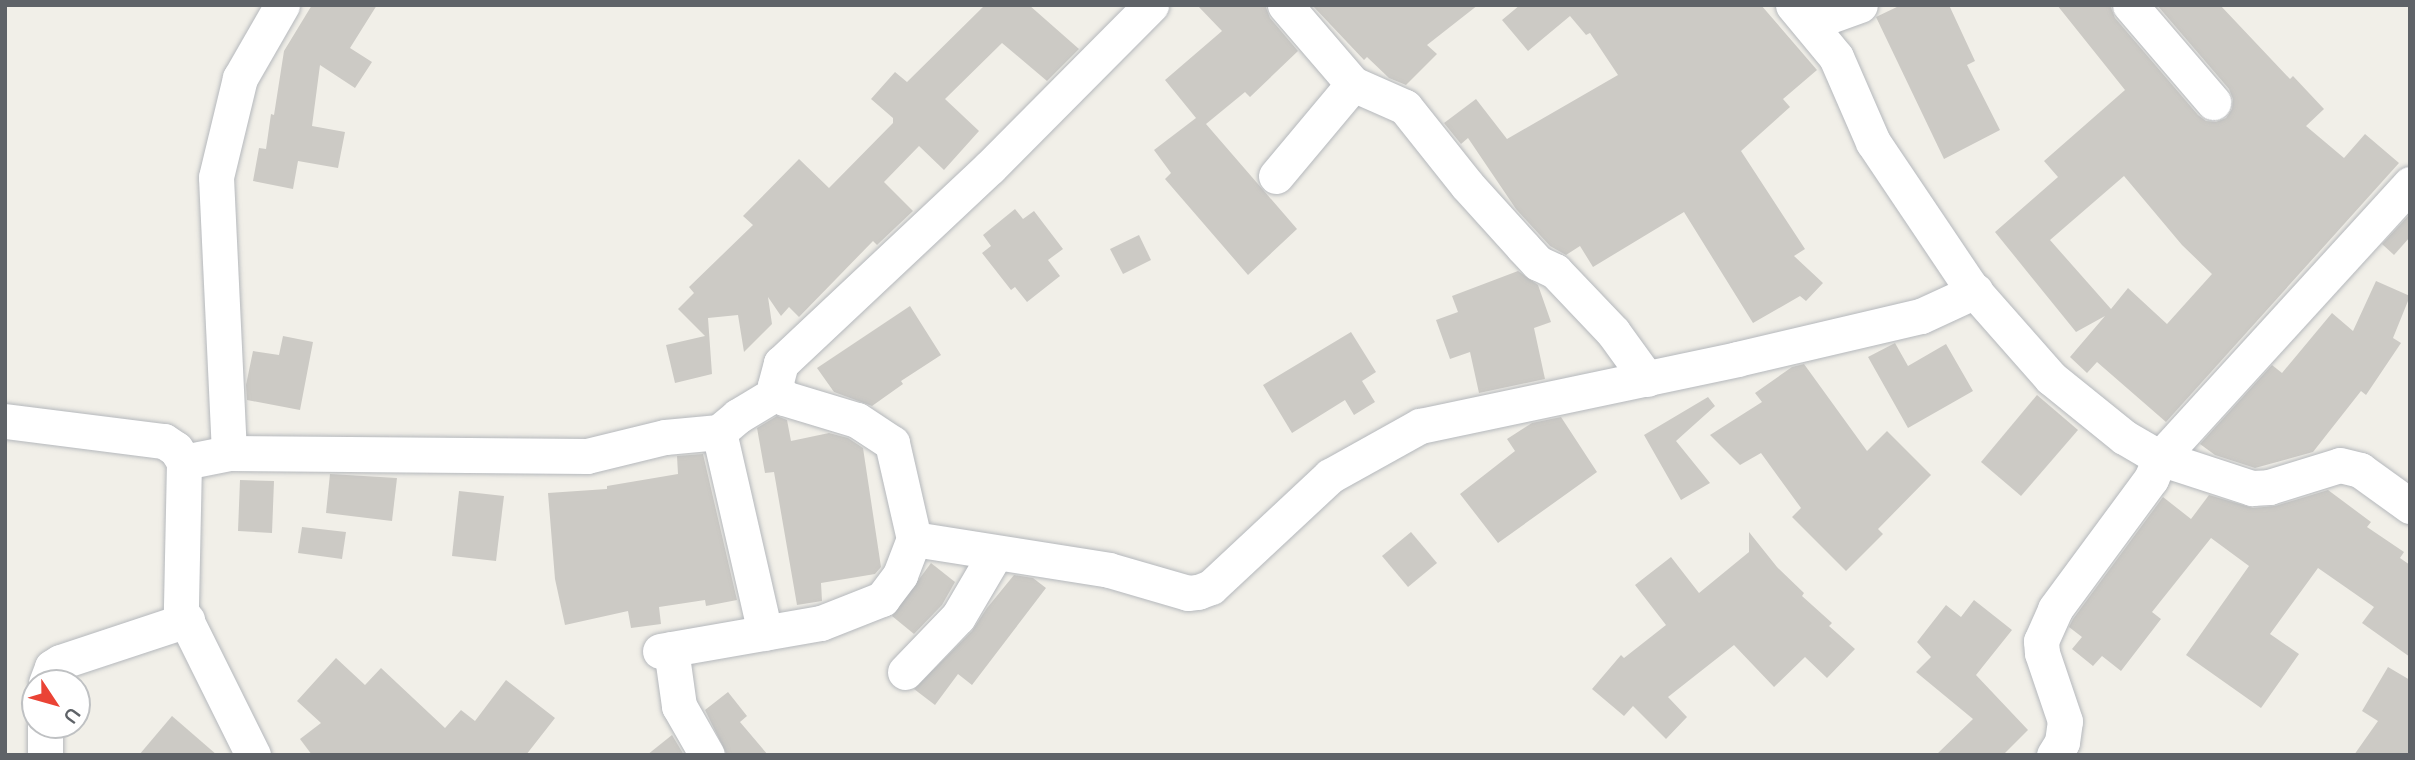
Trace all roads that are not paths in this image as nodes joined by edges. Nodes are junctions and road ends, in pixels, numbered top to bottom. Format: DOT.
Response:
graph roads {
  1 [pos="282,5"];
  2 [pos="1151,5"];
  3 [pos="1285,5"];
  4 [pos="1860,5"];
  5 [pos="2130,5"];
  6 [pos="1801,14"];
  7 [pos="1353,84"];
  8 [pos="2213,102"];
  9 [pos="1276,176"];
  10 [pos="2410,184"];
  11 [pos="1975,291"];
  12 [pos="1647,379"];
  13 [pos="778,392"];
  14 [pos="5,421"];
  15 [pos="719,432"];
  16 [pos="229,453"];
  17 [pos="2160,458"];
  18 [pos="184,462"];
  19 [pos="2410,506"];
  20 [pos="914,539"];
  21 [pos="995,554"];
  22 [pos="187,621"];
  23 [pos="765,634"];
  24 [pos="51,669"];
  25 [pos="905,672"];
  26 [pos="253,755"];
  27 [pos="707,755"];
  28 [pos="2054,755"];
  1 -- 16 [label="street"];
  2 -- 13 [label="street"];
  3 -- 7 [label="street"];
  4 -- 6 [label="street"];
  5 -- 8 [label="street"];
  6 -- 11 [label="street"];
  7 -- 9 [label="street"];
  7 -- 12 [label="street"];
  10 -- 17 [label="street"];
  11 -- 12 [label="street"];
  11 -- 17 [label="street"];
  12 -- 21 [label="street"];
  13 -- 15 [label="street"];
  13 -- 20 [label="street"];
  14 -- 18 [label="street"];
  15 -- 16 [label="street"];
  15 -- 23 [label="street"];
  16 -- 18 [label="street"];
  17 -- 19 [label="street"];
  17 -- 28 [label="street"];
  18 -- 22 [label="street"];
  20 -- 21 [label="street"];
  20 -- 23 [label="street"];
  21 -- 25 [label="street"];
  22 -- 24 [label="street"];
  22 -- 26 [label="street"];
  23 -- 27 [label="street"];
}
